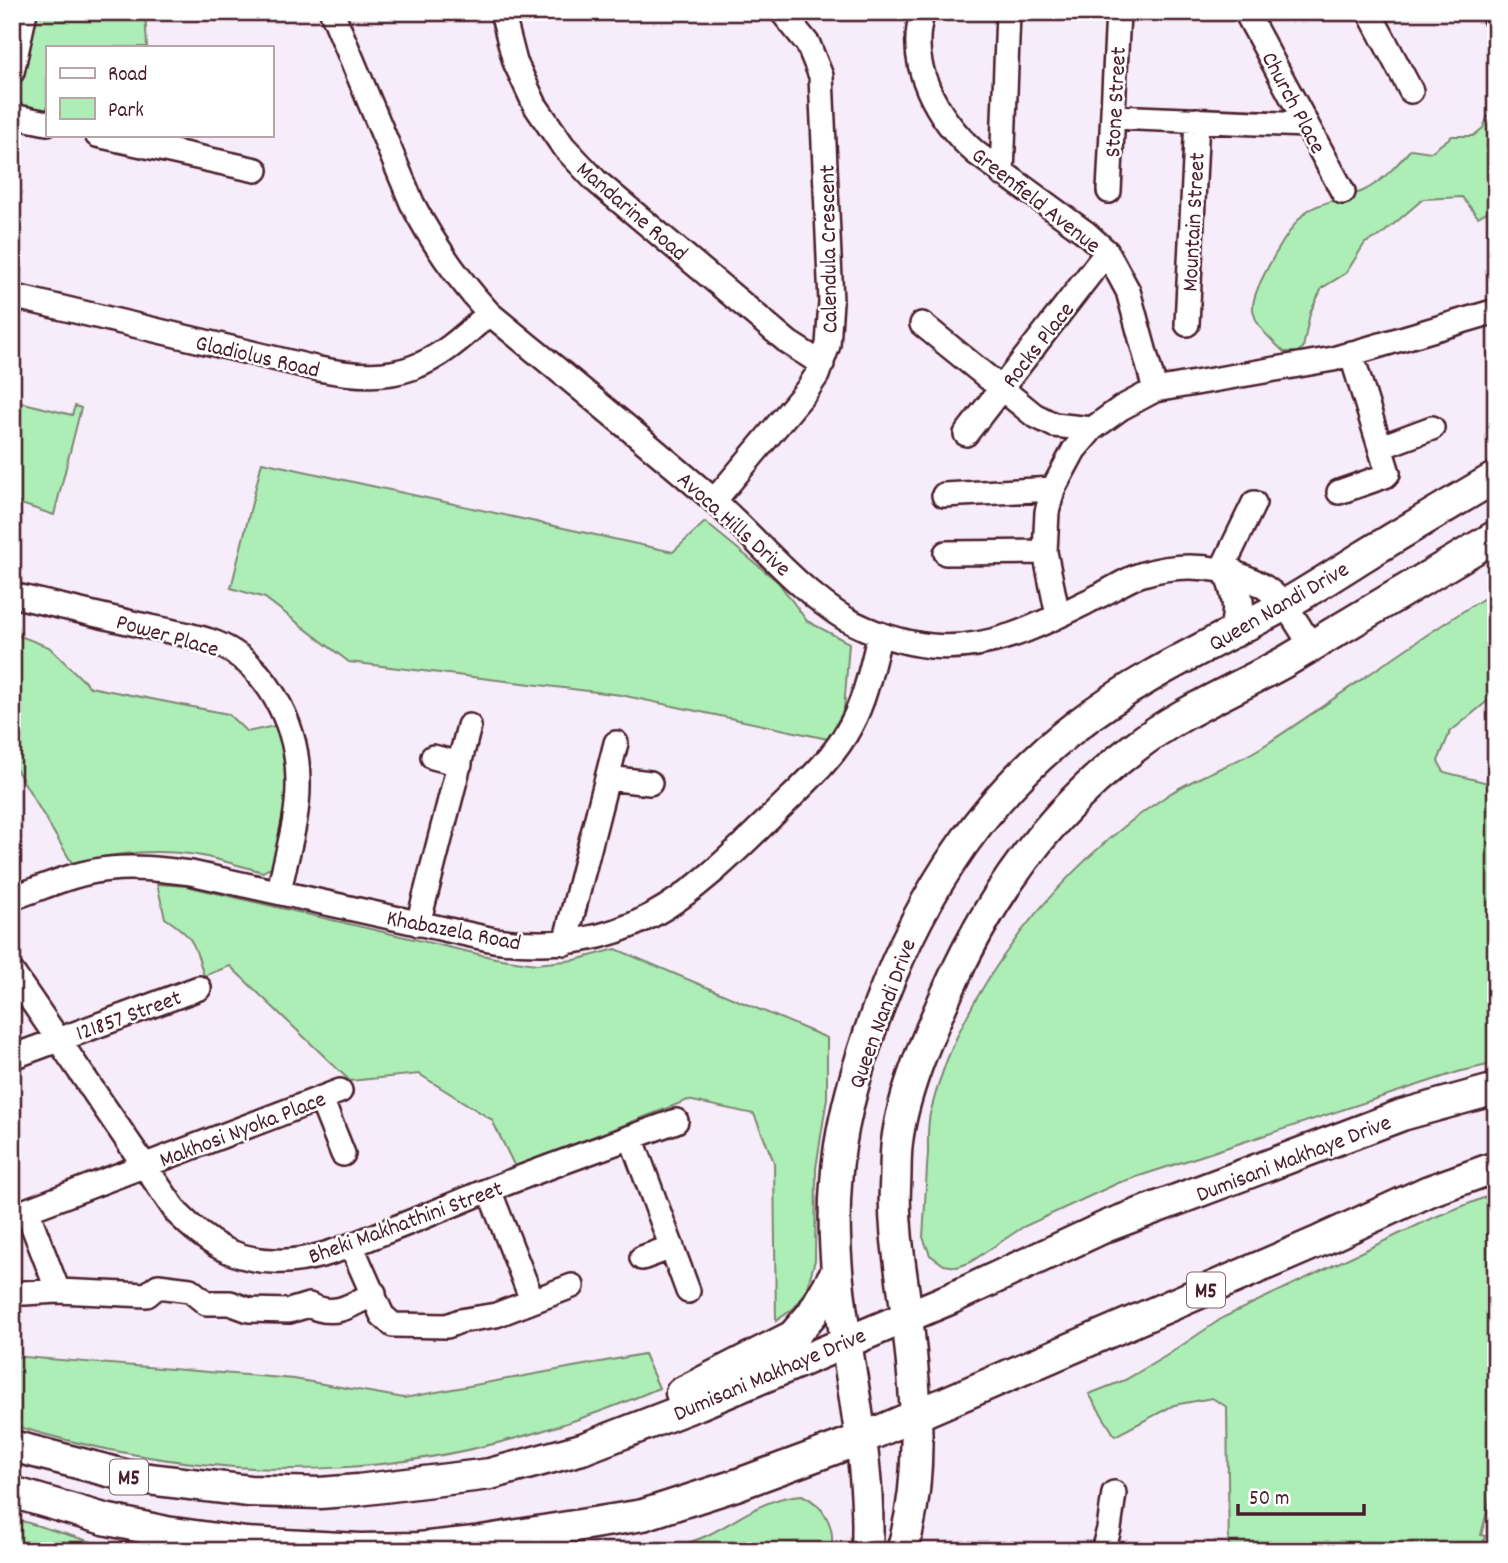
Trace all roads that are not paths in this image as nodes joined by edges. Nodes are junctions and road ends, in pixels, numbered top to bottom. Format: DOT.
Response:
graph roads {
  1 [pos="25,12"];
  2 [pos="333,12"];
  3 [pos="502,12"];
  4 [pos="782,12"];
  5 [pos="923,12"];
  6 [pos="1008,12"];
  7 [pos="1118,12"];
  8 [pos="1246,12"];
  9 [pos="1369,12"];
  10 [pos="1492,12"];
  11 [pos="1496,20"];
  12 [pos="12,72"];
  13 [pos="1411,92"];
  14 [pos="12,116"];
  15 [pos="1113,117"];
  16 [pos="1197,120"];
  17 [pos="46,123"];
  18 [pos="1307,125"];
  19 [pos="102,136"];
  20 [pos="256,170"];
  21 [pos="1002,174"];
  22 [pos="1109,191"];
  23 [pos="1343,192"];
  24 [pos="1107,253"];
  25 [pos="12,296"];
  26 [pos="1496,311"];
  27 [pos="489,313"];
  28 [pos="922,324"];
  29 [pos="1186,324"];
  30 [pos="1351,353"];
  31 [pos="822,364"];
  32 [pos="1003,388"];
  33 [pos="1155,390"];
  34 [pos="1432,428"];
  35 [pos="1092,429"];
  36 [pos="966,435"];
  37 [pos="1381,447"];
  38 [pos="1496,477"];
  39 [pos="1053,489"];
  40 [pos="1339,492"];
  41 [pos="944,495"];
  42 [pos="714,500"];
  43 [pos="1254,503"];
  44 [pos="1496,536"];
  45 [pos="1045,552"];
  46 [pos="946,553"];
  47 [pos="1226,571"];
  48 [pos="12,596"];
  49 [pos="1284,605"];
  50 [pos="1058,616"];
  51 [pos="1234,632"];
  52 [pos="880,634"];
  53 [pos="1311,646"];
  54 [pos="469,726"];
  55 [pos="616,743"];
  56 [pos="433,757"];
  57 [pos="460,764"];
  58 [pos="608,778"];
  59 [pos="650,783"];
  60 [pos="279,891"];
  61 [pos="12,898"];
  62 [pos="418,924"];
  63 [pos="565,943"];
  64 [pos="12,972"];
  65 [pos="199,988"];
  66 [pos="57,1039"];
  67 [pos="12,1057"];
  68 [pos="1496,1089"];
  69 [pos="676,1121"];
  70 [pos="631,1137"];
  71 [pos="343,1154"];
  72 [pos="144,1165"];
  73 [pos="1496,1167"];
  74 [pos="489,1190"];
  75 [pos="20,1214"];
  76 [pos="351,1245"];
  77 [pos="672,1247"];
  78 [pos="642,1258"];
  79 [pos="835,1273"];
  80 [pos="572,1286"];
  81 [pos="58,1291"];
  82 [pos="688,1291"];
  83 [pos="24,1293"];
  84 [pos="374,1293"];
  85 [pos="532,1300"];
  86 [pos="907,1316"];
  87 [pos="846,1341"];
  88 [pos="917,1415"];
  89 [pos="623,1433"];
  90 [pos="861,1438"];
  91 [pos="12,1446"];
  92 [pos="12,1492"];
  93 [pos="1114,1493"];
  94 [pos="867,1551"];
  95 [pos="902,1551"];
  96 [pos="1103,1551"];
  1 -- 12 [label="street"];
  2 -- 27 [label="street, Avoca Hills Drive"];
  3 -- 31 [label="street, Mandarine Road"];
  4 -- 31 [label="street, Calendula Crescent"];
  5 -- 21 [label="street, Greenfield Avenue"];
  6 -- 21 [label="street"];
  7 -- 15 [label="street, Stone Street"];
  8 -- 18 [label="street, Church Place"];
  9 -- 13 [label="street"];
  10 -- 11 [label="street"];
  14 -- 17 [label="street"];
  15 -- 16 [label="street"];
  15 -- 22 [label="street, Stone Street"];
  16 -- 18 [label="street"];
  16 -- 29 [label="street, Mountain Street"];
  18 -- 23 [label="street, Church Place"];
  19 -- 20 [label="street"];
  21 -- 24 [label="street, Greenfield Avenue"];
  24 -- 32 [label="street, Rocks Place"];
  24 -- 33 [label="street, Greenfield Avenue"];
  25 -- 27 [label="street, Gladiolus Road"];
  26 -- 30 [label="street"];
  27 -- 42 [label="street, Avoca Hills Drive"];
  28 -- 32 [label="street"];
  30 -- 33 [label="street"];
  30 -- 37 [label="street"];
  31 -- 42 [label="street, Calendula Crescent"];
  32 -- 35 [label="street"];
  32 -- 36 [label="street, Rocks Place"];
  33 -- 35 [label="street"];
  34 -- 37 [label="street"];
  35 -- 39 [label="street"];
  37 -- 40 [label="street"];
  38 -- 49 [label="main road, Queen Nandi Drive"];
  39 -- 41 [label="street"];
  39 -- 45 [label="street"];
  42 -- 52 [label="street, Avoca Hills Drive"];
  43 -- 47 [label="street"];
  44 -- 53 [label="main road"];
  45 -- 46 [label="street"];
  45 -- 50 [label="street"];
  47 -- 49 [label="street, Avoca Hills Drive"];
  47 -- 50 [label="street, Avoca Hills Drive"];
  47 -- 51 [label="main road"];
  48 -- 60 [label="street, Power Place"];
  49 -- 51 [label="main road, Queen Nandi Drive"];
  49 -- 53 [label="street, Avoca Hills Drive"];
  50 -- 52 [label="street, Avoca Hills Drive"];
  51 -- 79 [label="main road, Queen Nandi Drive"];
  52 -- 63 [label="street, Khabazela Road"];
  53 -- 86 [label="main road"];
  54 -- 57 [label="street"];
  55 -- 58 [label="street"];
  56 -- 57 [label="street"];
  57 -- 62 [label="street"];
  58 -- 59 [label="street"];
  58 -- 63 [label="street"];
  60 -- 61 [label="street, Khabazela Road"];
  60 -- 62 [label="street, Khabazela Road"];
  62 -- 63 [label="street, Khabazela Road"];
  64 -- 66 [label="street, Bheki Makhathini Street"];
  65 -- 66 [label="street, 121857 Street"];
  66 -- 67 [label="street, 121857 Street"];
  66 -- 72 [label="street, Bheki Makhathini Street"];
  68 -- 86 [label="main road, Dumisani Makhaye Drive / M5"];
  69 -- 70 [label="street, Bheki Makhathini Street"];
  70 -- 74 [label="street, Bheki Makhathini Street"];
  70 -- 77 [label="street"];
  71 -- 72 [label="street, Makhosi Nyoka Place"];
  72 -- 75 [label="street, Makhosi Nyoka Place"];
  72 -- 76 [label="street, Bheki Makhathini Street"];
  73 -- 88 [label="main road, M5"];
  74 -- 76 [label="street, Bheki Makhathini Street"];
  74 -- 85 [label="street"];
  75 -- 81 [label="street"];
  76 -- 84 [label="street"];
  77 -- 78 [label="street"];
  77 -- 82 [label="street"];
  79 -- 87 [label="main road, Queen Nandi Drive"];
  79 -- 89 [label="main road"];
  80 -- 85 [label="street"];
  81 -- 83 [label="street"];
  81 -- 84 [label="street"];
  84 -- 85 [label="street"];
  86 -- 87 [label="main road, Dumisani Makhaye Drive / M5"];
  86 -- 88 [label="main road"];
  87 -- 89 [label="main road, Dumisani Makhaye Drive / M5"];
  87 -- 90 [label="main road, Queen Nandi Drive"];
  88 -- 90 [label="main road, M5"];
  88 -- 95 [label="main road"];
  89 -- 91 [label="main road, Dumisani Makhaye Drive / M5"];
  90 -- 92 [label="main road, M5"];
  90 -- 94 [label="main road, Queen Nandi Drive"];
  93 -- 96 [label="street"];
}
